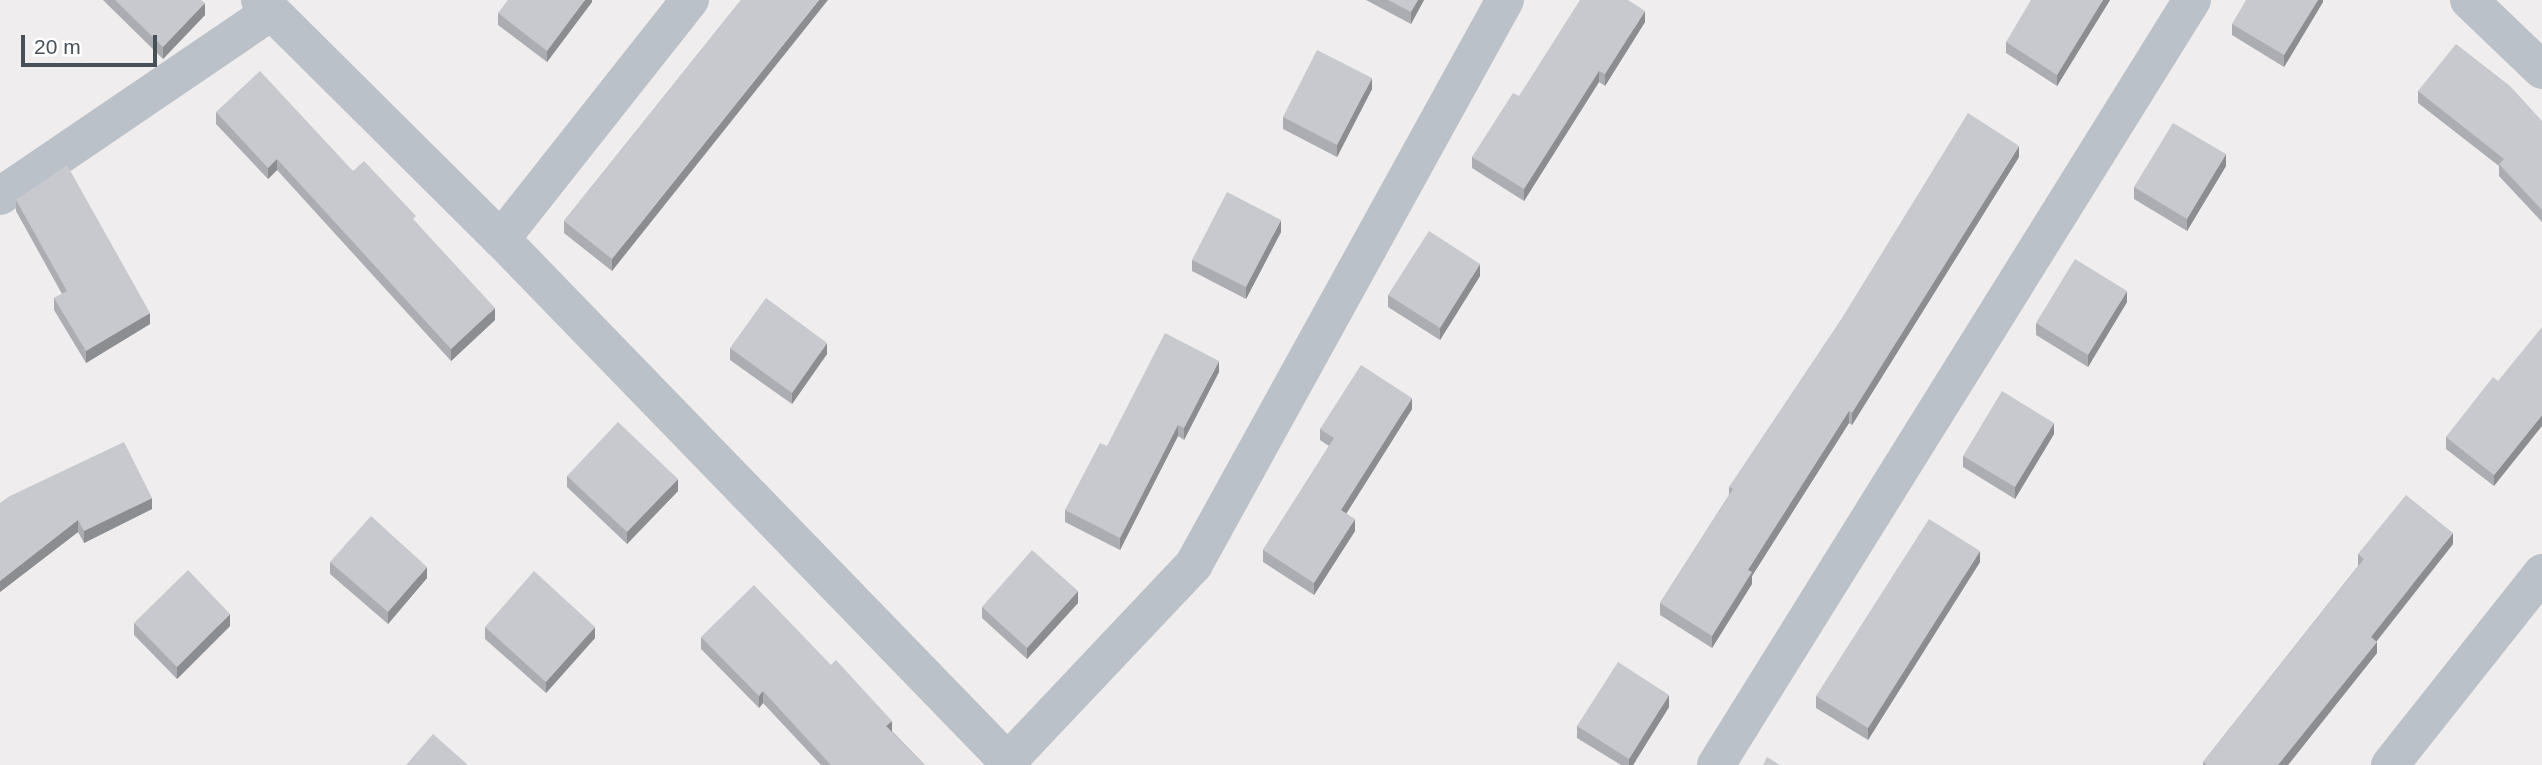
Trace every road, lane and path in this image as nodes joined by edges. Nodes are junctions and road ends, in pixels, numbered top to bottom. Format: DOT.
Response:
graph roads {
  1 [pos="690,0"];
  2 [pos="1505,0"];
  3 [pos="2192,0"];
  4 [pos="2469,0"];
  5 [pos="266,6"];
  6 [pos="2542,70"];
  7 [pos="0,196"];
  8 [pos="501,239"];
  9 [pos="2542,573"];
  10 [pos="1009,763"];
  11 [pos="1716,765"];
  12 [pos="2390,765"];
  1 -- 8 [label="street"];
  2 -- 10 [label="street"];
  3 -- 11 [label="street"];
  4 -- 6 [label="street"];
  5 -- 7 [label="street"];
  5 -- 8 [label="street"];
  8 -- 10 [label="street"];
  9 -- 12 [label="street"];
}
